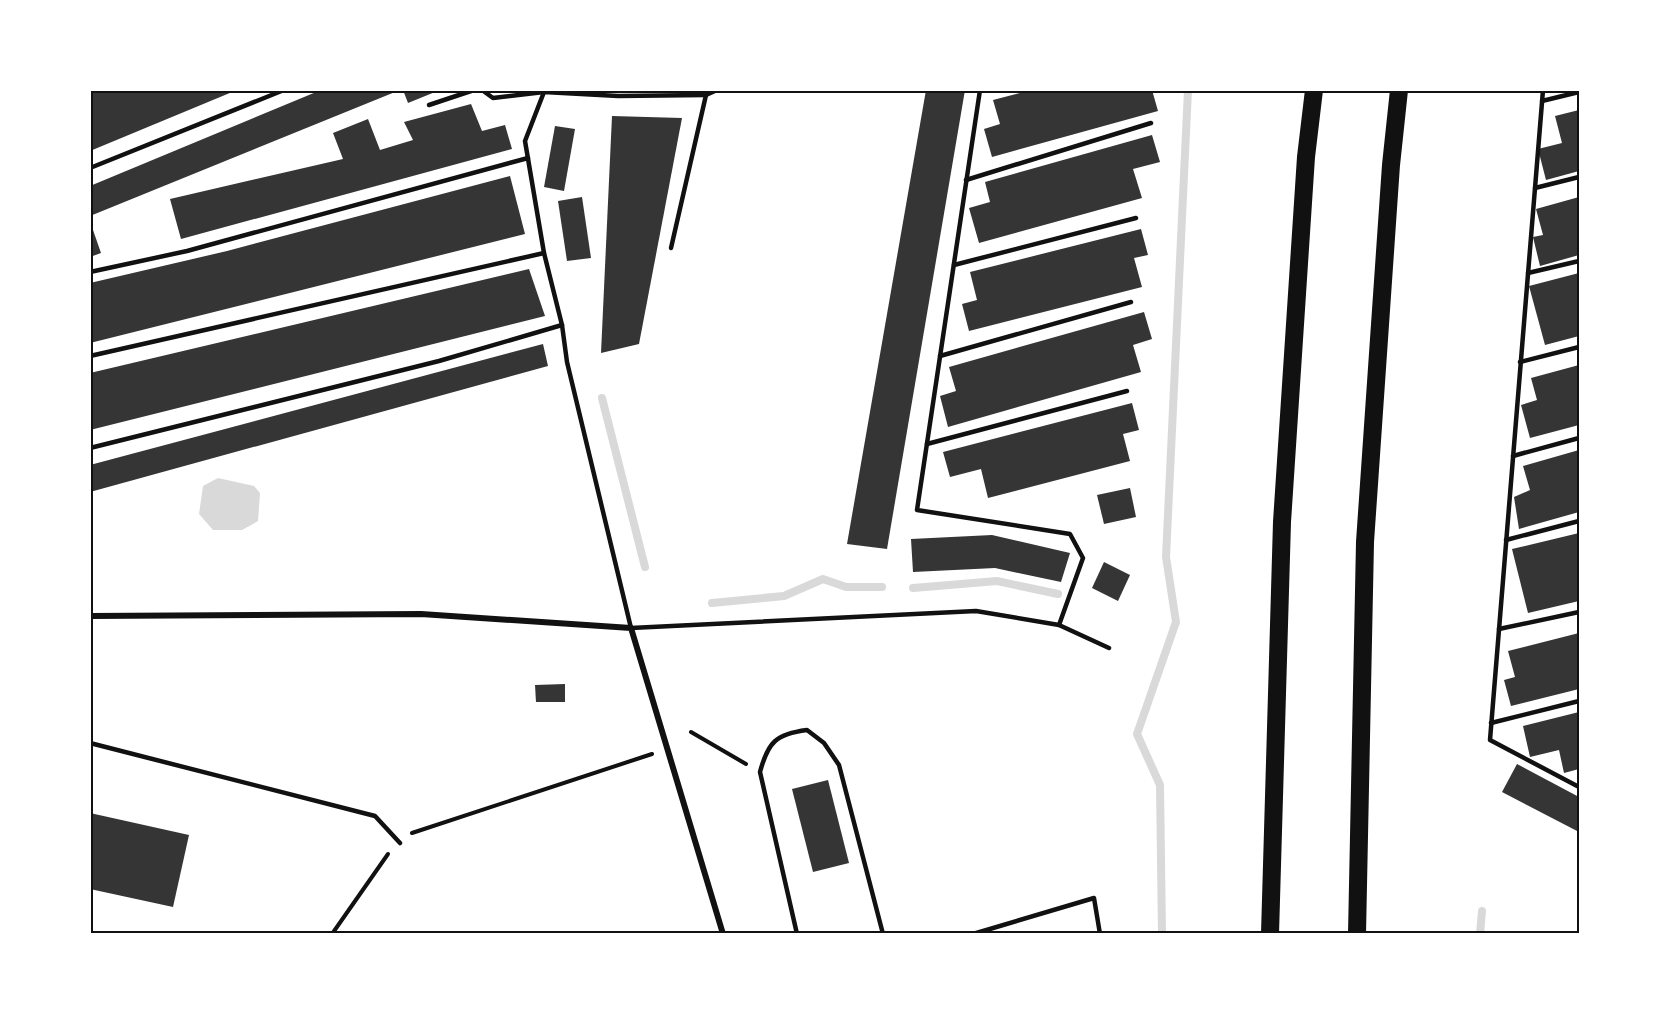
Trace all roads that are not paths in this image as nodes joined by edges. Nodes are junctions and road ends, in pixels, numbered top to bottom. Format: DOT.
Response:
graph roads {
  1 [pos="284,90"];
  2 [pos="474,90"];
  3 [pos="482,90"];
  4 [pos="717,90"];
  5 [pos="980,90"];
  6 [pos="1314,90"];
  7 [pos="1399,90"];
  8 [pos="1543,90"];
  9 [pos="544,91"];
  10 [pos="1579,92"];
  11 [pos="619,93"];
  12 [pos="706,95"];
  13 [pos="1542,101"];
  14 [pos="429,105"];
  15 [pos="1151,123"];
  16 [pos="528,158"];
  17 [pos="90,168"];
  18 [pos="1579,177"];
  19 [pos="966,180"];
  20 [pos="1534,188"];
  21 [pos="1136,218"];
  22 [pos="671,248"];
  23 [pos="544,253"];
  24 [pos="1579,261"];
  25 [pos="954,265"];
  26 [pos="90,272"];
  27 [pos="1527,273"];
  28 [pos="1131,302"];
  29 [pos="562,325"];
  30 [pos="1579,347"];
  31 [pos="90,356"];
  32 [pos="940,356"];
  33 [pos="1521,362"];
  34 [pos="1127,391"];
  35 [pos="1579,438"];
  36 [pos="927,444"];
  37 [pos="90,448"];
  38 [pos="1513,456"];
  39 [pos="1579,521"];
  40 [pos="1506,540"];
  41 [pos="1579,612"];
  42 [pos="90,616"];
  43 [pos="1059,625"];
  44 [pos="631,628"];
  45 [pos="1499,629"];
  46 [pos="1109,648"];
  47 [pos="1579,701"];
  48 [pos="1491,723"];
  49 [pos="90,743"];
  50 [pos="1579,787"];
  51 [pos="400,843"];
  52 [pos="723,934"];
  53 [pos="797,934"];
  54 [pos="883,934"];
  55 [pos="974,934"];
  56 [pos="1100,934"];
  57 [pos="1270,934"];
  58 [pos="1357,934"];
  1 -- 17 [label="lane"];
  2 -- 14 [label="lane"];
  3 -- 9 [label="lane"];
  4 -- 12 [label="lane"];
  5 -- 19 [label="lane"];
  6 -- 57 [label="highway"];
  7 -- 58 [label="highway"];
  8 -- 13 [label="lane"];
  9 -- 11 [label="lane"];
  9 -- 16 [label="lane"];
  10 -- 13 [label="lane"];
  11 -- 12 [label="lane"];
  12 -- 22 [label="lane"];
  13 -- 20 [label="lane"];
  15 -- 19 [label="lane"];
  16 -- 23 [label="lane"];
  16 -- 26 [label="lane"];
  18 -- 20 [label="lane"];
  19 -- 25 [label="lane"];
  20 -- 27 [label="lane"];
  21 -- 25 [label="lane"];
  23 -- 29 [label="lane"];
  23 -- 31 [label="lane"];
  24 -- 27 [label="lane"];
  25 -- 32 [label="lane"];
  27 -- 33 [label="lane"];
  28 -- 32 [label="lane"];
  29 -- 37 [label="lane"];
  29 -- 44 [label="lane"];
  30 -- 33 [label="lane"];
  32 -- 36 [label="lane"];
  33 -- 38 [label="lane"];
  34 -- 36 [label="lane"];
  35 -- 38 [label="lane"];
  36 -- 43 [label="lane"];
  38 -- 40 [label="lane"];
  39 -- 40 [label="lane"];
  40 -- 45 [label="lane"];
  41 -- 45 [label="lane"];
  42 -- 44 [label="street"];
  43 -- 44 [label="lane"];
  43 -- 46 [label="lane"];
  44 -- 52 [label="street"];
  45 -- 48 [label="lane"];
  47 -- 48 [label="lane"];
  48 -- 50 [label="lane"];
  49 -- 51 [label="lane"];
  53 -- 54 [label="lane"];
  55 -- 56 [label="lane"];
}
